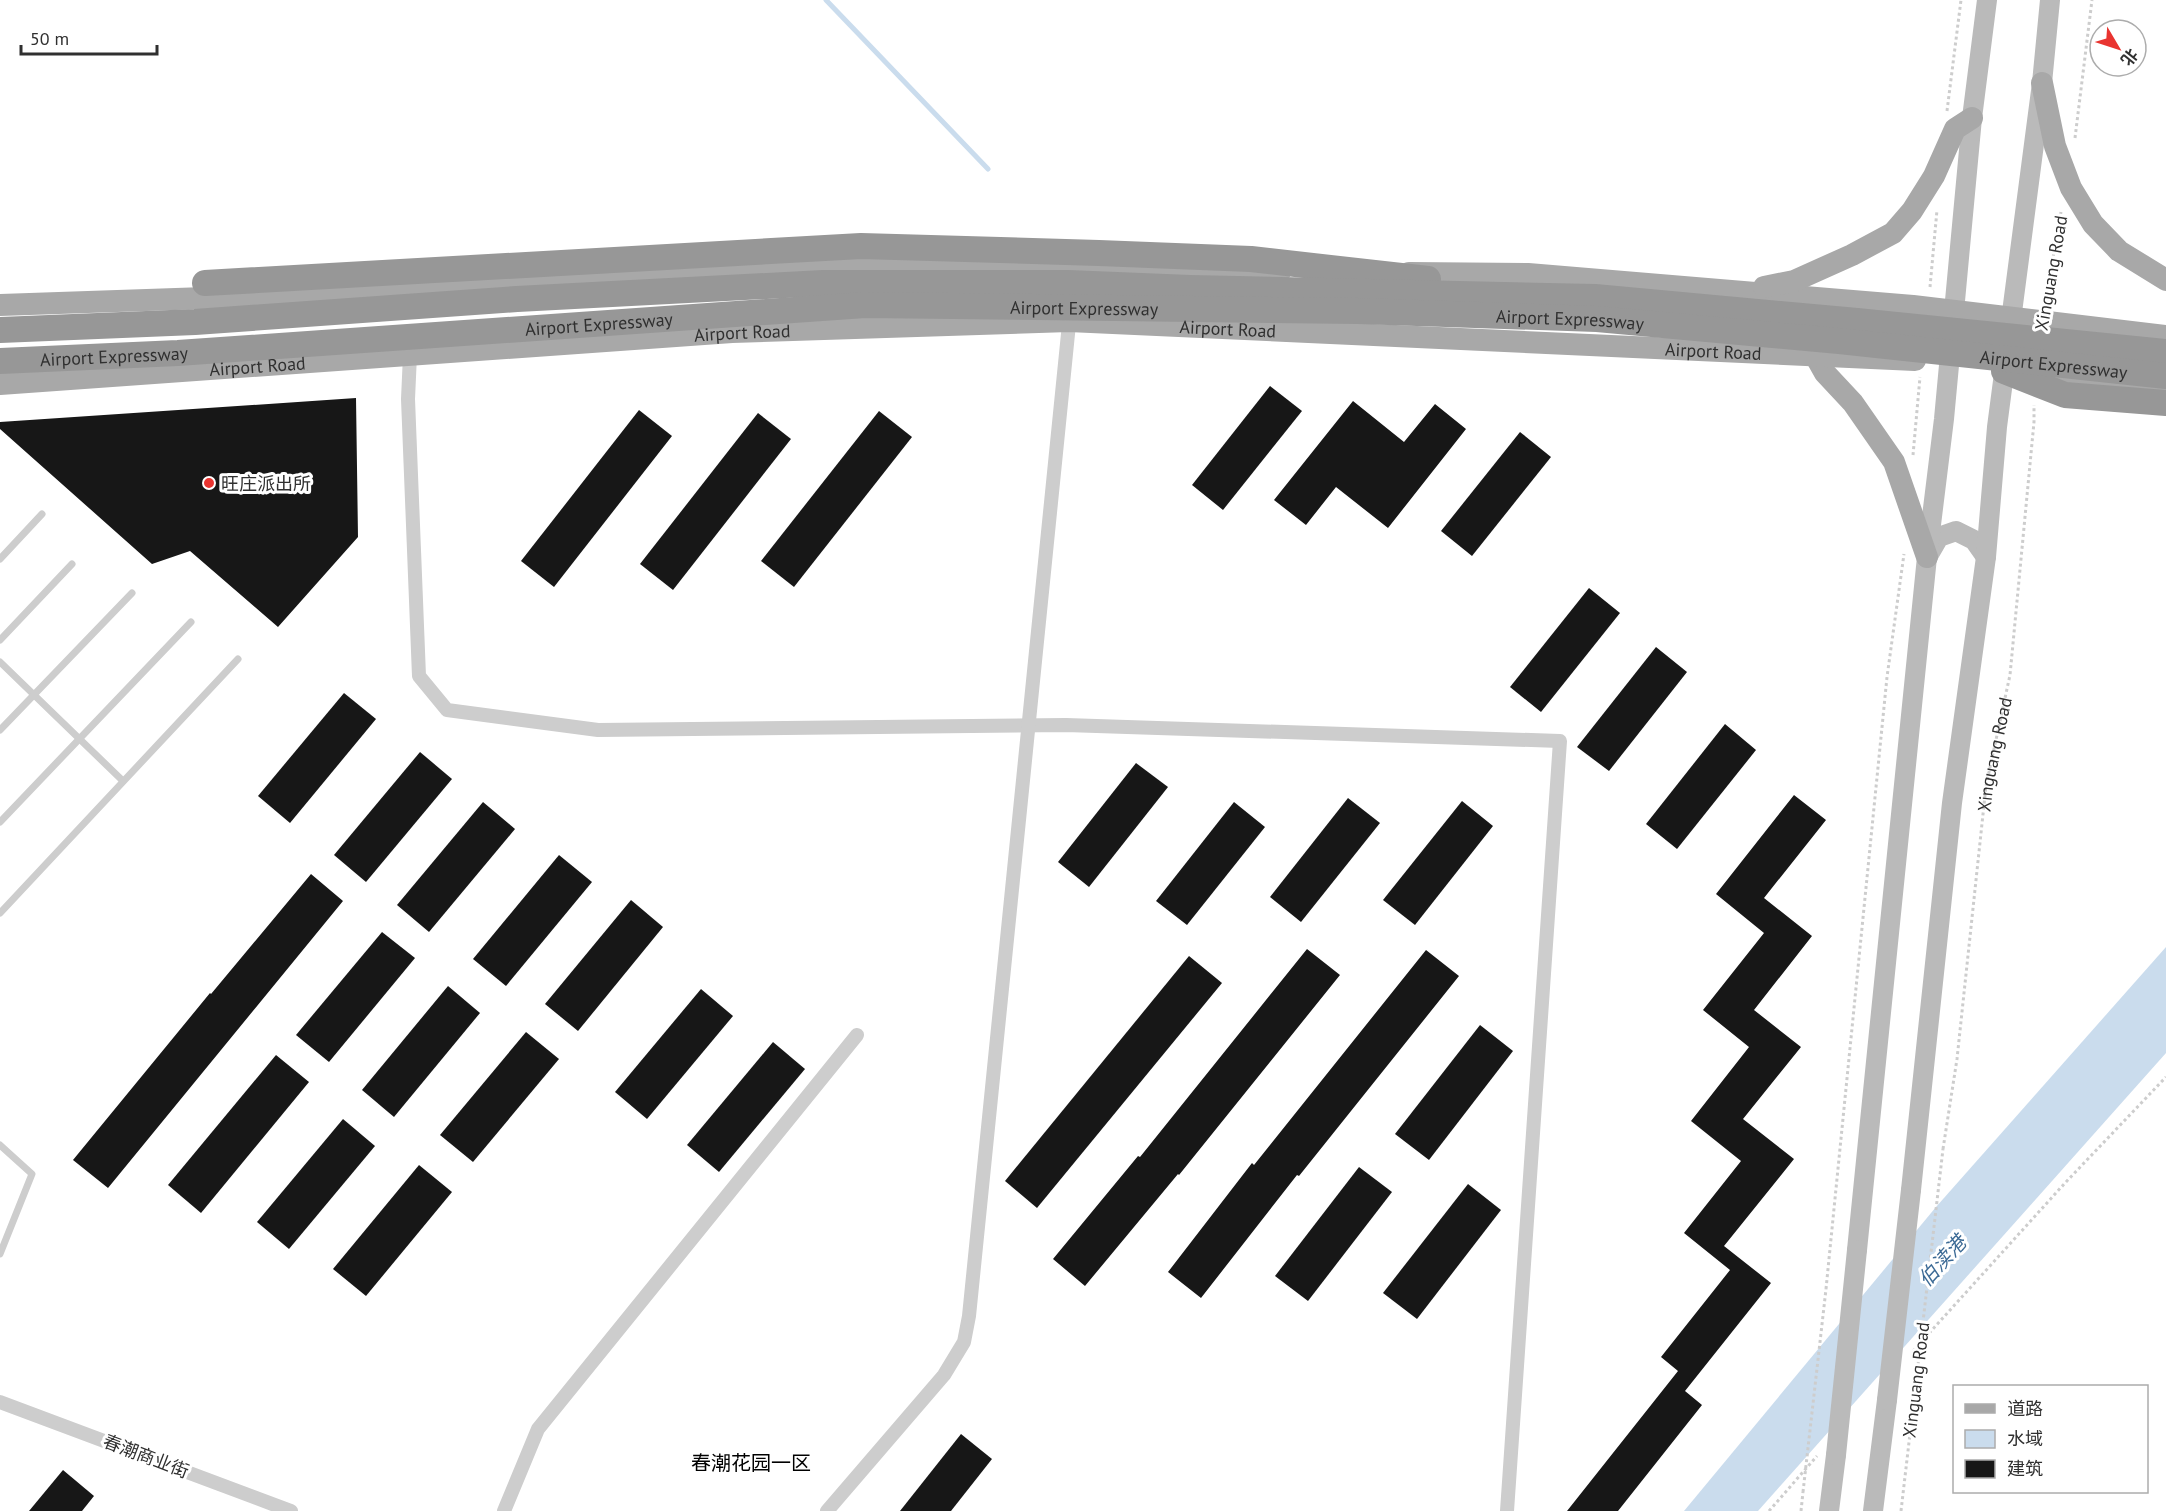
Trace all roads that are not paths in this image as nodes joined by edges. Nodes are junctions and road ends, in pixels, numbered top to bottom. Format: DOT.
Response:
graph roads {
  1 [pos="1987,0"];
  2 [pos="2050,0"];
  3 [pos="2042,83"];
  4 [pos="1972,118"];
  5 [pos="1074,270"];
  6 [pos="2166,280"];
  7 [pos="205,284"];
  8 [pos="1737,293"];
  9 [pos="1595,297"];
  10 [pos="48,302"];
  11 [pos="0,305"];
  12 [pos="1954,310"];
  13 [pos="2011,317"];
  14 [pos="1069,321"];
  15 [pos="0,330"];
  16 [pos="2166,336"];
  17 [pos="2166,352"];
  18 [pos="410,355"];
  19 [pos="1816,357"];
  20 [pos="0,361"];
  21 [pos="1949,364"];
  22 [pos="2004,371"];
  23 [pos="2166,376"];
  24 [pos="0,384"];
  25 [pos="2166,390"];
  26 [pos="2166,403"];
  27 [pos="42,514"];
  28 [pos="1927,557"];
  29 [pos="1986,557"];
  30 [pos="0,559"];
  31 [pos="72,564"];
  32 [pos="132,593"];
  33 [pos="191,622"];
  34 [pos="0,640"];
  35 [pos="238,659"];
  36 [pos="0,662"];
  37 [pos="34,694"];
  38 [pos="1029,726"];
  39 [pos="0,730"];
  40 [pos="80,739"];
  41 [pos="123,781"];
  42 [pos="0,822"];
  43 [pos="0,912"];
  44 [pos="857,1035"];
  45 [pos="0,1145"];
  46 [pos="0,1254"];
  47 [pos="0,1402"];
  48 [pos="291,1511"];
  49 [pos="504,1511"];
  50 [pos="827,1511"];
  51 [pos="1507,1511"];
  52 [pos="1829,1511"];
  53 [pos="1873,1511"];
  1 -- 4 [label="main road"];
  2 -- 3 [label="main road, Xinguang Road"];
  3 -- 6 [label="main road"];
  3 -- 13 [label="main road, Xinguang Road"];
  4 -- 8 [label="main road"];
  4 -- 12 [label="main road"];
  5 -- 8 [label="main road"];
  5 -- 10 [label="main road"];
  5 -- 14 [label="street"];
  7 -- 9 [label="highway, bridge"];
  7 -- 10 [label="main road"];
  8 -- 12 [label="main road"];
  9 -- 15 [label="highway, Airport Expressway, bridge"];
  9 -- 17 [label="highway, Airport Expressway, bridge"];
  10 -- 11 [label="main road"];
  12 -- 13 [label="main road"];
  12 -- 21 [label="main road"];
  13 -- 16 [label="main road"];
  13 -- 22 [label="main road, Xinguang Road"];
  14 -- 18 [label="main road, Airport Road"];
  14 -- 19 [label="main road, Airport Road"];
  14 -- 38 [label="street"];
  18 -- 24 [label="main road, Airport Road"];
  18 -- 38 [label="street"];
  19 -- 21 [label="main road, Airport Road"];
  19 -- 28 [label="main road"];
  20 -- 23 [label="highway, Airport Expressway, bridge"];
  21 -- 22 [label="main road, Airport Road"];
  21 -- 28 [label="main road"];
  22 -- 25 [label="main road, Airport Road"];
  22 -- 26 [label="highway"];
  22 -- 29 [label="main road, Xinguang Road"];
  27 -- 30 [label="lane"];
  28 -- 29 [label="main road"];
  28 -- 52 [label="main road, bridge"];
  29 -- 53 [label="main road, Xinguang Road, bridge"];
  31 -- 34 [label="lane"];
  32 -- 37 [label="lane"];
  33 -- 40 [label="lane"];
  35 -- 41 [label="lane"];
  36 -- 37 [label="lane"];
  37 -- 39 [label="lane"];
  37 -- 40 [label="lane"];
  38 -- 50 [label="street"];
  38 -- 51 [label="street"];
  40 -- 41 [label="lane"];
  40 -- 42 [label="lane"];
  41 -- 43 [label="lane"];
  44 -- 49 [label="street"];
  45 -- 46 [label="lane"];
  47 -- 48 [label="street, 春潮商业街"];
}
